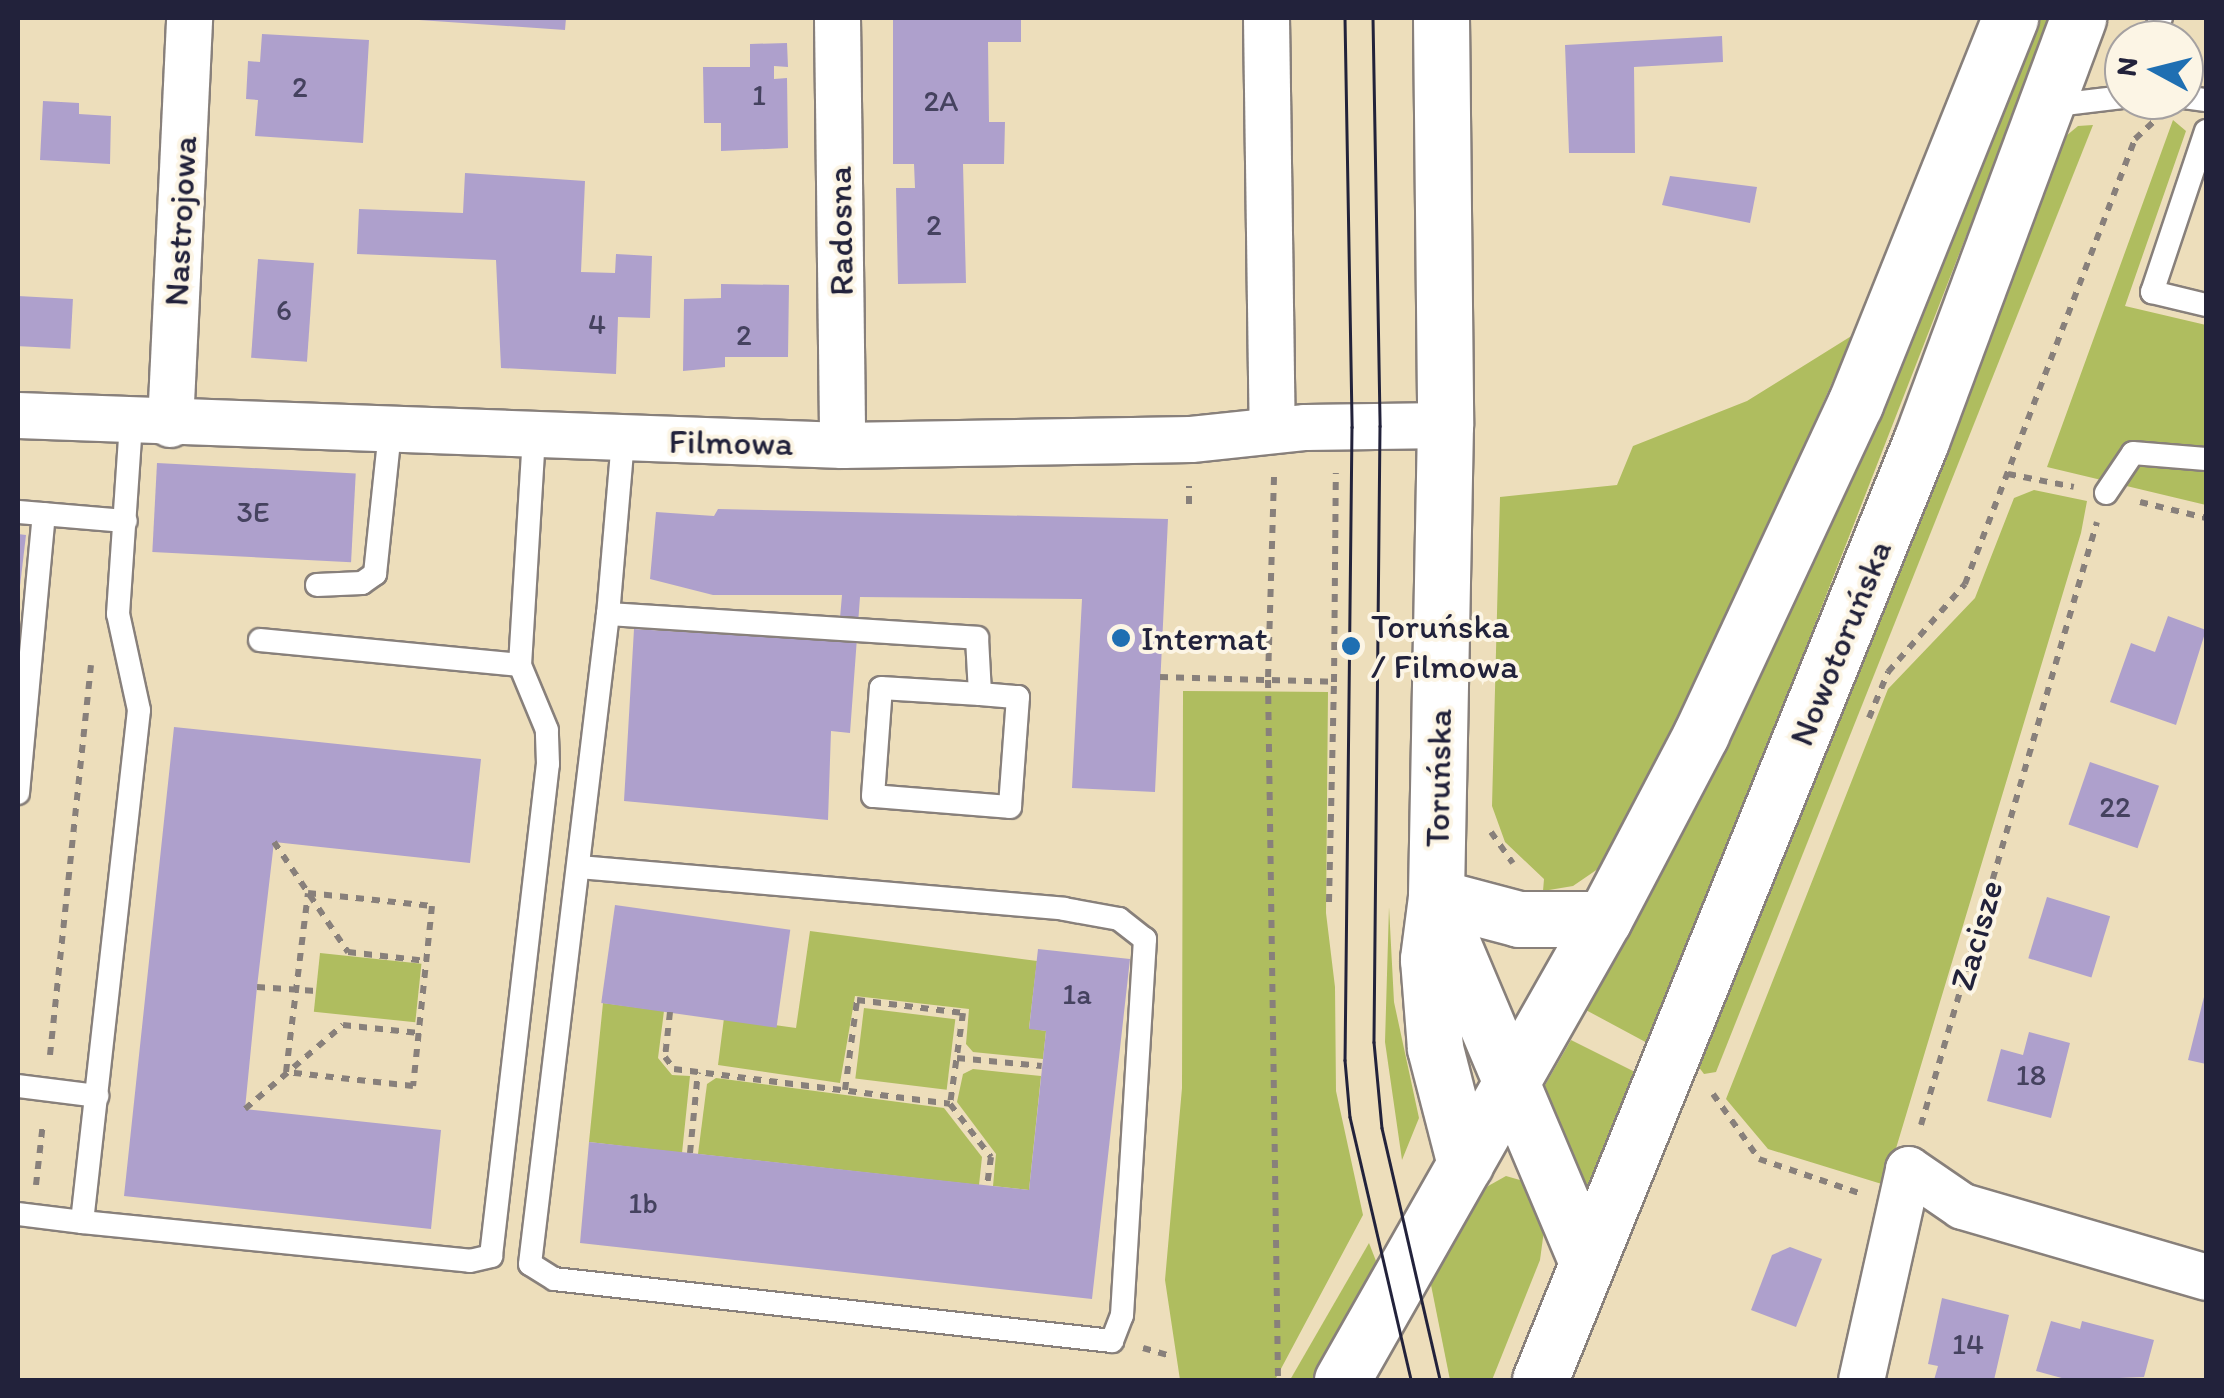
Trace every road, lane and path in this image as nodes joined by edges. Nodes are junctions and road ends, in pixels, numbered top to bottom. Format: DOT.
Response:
graph roads {
  1 [pos="189,18"];
  2 [pos="837,18"];
  3 [pos="1266,18"];
  4 [pos="1441,18"];
  5 [pos="2010,18"];
  6 [pos="2078,18"];
  7 [pos="2104,99"];
  8 [pos="2044,106"];
  9 [pos="2156,120"];
  10 [pos="2206,132"];
  11 [pos="2206,305"];
  12 [pos="18,415"];
  13 [pos="151,423"];
  14 [pos="1444,425"];
  15 [pos="1272,430"];
  16 [pos="390,432"];
  17 [pos="534,437"];
  18 [pos="623,440"];
  19 [pos="842,445"];
  20 [pos="2206,459"];
  21 [pos="1336,468"];
  22 [pos="1189,485"];
  23 [pos="2106,493"];
  24 [pos="1189,504"];
  25 [pos="18,512"];
  26 [pos="44,514"];
  27 [pos="126,521"];
  28 [pos="317,585"];
  29 [pos="608,614"];
  30 [pos="260,640"];
  31 [pos="92,657"];
  32 [pos="520,665"];
  33 [pos="1160,677"];
  34 [pos="1268,680"];
  35 [pos="1334,682"];
  36 [pos="980,694"];
  37 [pos="1866,724"];
  38 [pos="18,793"];
  39 [pos="274,842"];
  40 [pos="579,867"];
  41 [pos="308,893"];
  42 [pos="1436,896"];
  43 [pos="1329,902"];
  44 [pos="1604,919"];
  45 [pos="426,961"];
  46 [pos="257,988"];
  47 [pos="296,990"];
  48 [pos="316,991"];
  49 [pos="670,1012"];
  50 [pos="418,1033"];
  51 [pos="956,1058"];
  52 [pos="1042,1066"];
  53 [pos="286,1072"];
  54 [pos="698,1072"];
  55 [pos="1719,1080"];
  56 [pos="18,1086"];
  57 [pos="1510,1086"];
  58 [pos="845,1090"];
  59 [pos="46,1091"];
  60 [pos="1713,1094"];
  61 [pos="98,1096"];
  62 [pos="950,1104"];
  63 [pos="245,1109"];
  64 [pos="1706,1112"];
  65 [pos="690,1153"];
  66 [pos="1465,1164"];
  67 [pos="988,1186"];
  68 [pos="1903,1188"];
  69 [pos="25,1215"];
  70 [pos="82,1222"];
  71 [pos="1588,1262"];
  72 [pos="2206,1277"];
  73 [pos="1278,1380"];
  74 [pos="1342,1380"];
  75 [pos="1540,1380"];
  76 [pos="1861,1380"];
  1 -- 13 [label="street, Nastrojowa"];
  2 -- 19 [label="street, Radosna"];
  3 -- 15 [label="street"];
  4 -- 14 [label="main road, Toruńska"];
  5 -- 44 [label="main road"];
  6 -- 8 [label="main road, Nowotoruńska"];
  7 -- 8 [label="lane"];
  8 -- 71 [label="main road, Nowotoruńska"];
  9 -- 37 [label="path"];
  10 -- 11 [label="lane"];
  12 -- 13 [label="street, Filmowa"];
  13 -- 16 [label="street, Filmowa"];
  13 -- 27 [label="lane"];
  14 -- 15 [label="street, Filmowa"];
  14 -- 42 [label="main road, Toruńska"];
  15 -- 19 [label="street, Filmowa"];
  15 -- 34 [label="path"];
  16 -- 17 [label="street, Filmowa"];
  16 -- 28 [label="lane"];
  17 -- 18 [label="street, Filmowa"];
  17 -- 32 [label="lane"];
  18 -- 19 [label="street, Filmowa"];
  18 -- 29 [label="lane"];
  20 -- 23 [label="lane"];
  21 -- 35 [label="path"];
  22 -- 24 [label="path"];
  23 -- 68 [label="path, Zacisze"];
  25 -- 26 [label="lane"];
  26 -- 27 [label="lane"];
  26 -- 38 [label="lane"];
  27 -- 61 [label="lane"];
  29 -- 36 [label="lane"];
  29 -- 40 [label="lane"];
  30 -- 32 [label="lane"];
  31 -- 59 [label="path"];
  32 -- 70 [label="lane"];
  33 -- 34 [label="path"];
  34 -- 35 [label="path"];
  34 -- 73 [label="path"];
  35 -- 43 [label="path"];
  36 -- 36 [label="lane"];
  39 -- 41 [label="path"];
  40 -- 40 [label="lane"];
  41 -- 45 [label="path"];
  41 -- 45 [label="path"];
  41 -- 47 [label="path"];
  42 -- 44 [label="main road"];
  42 -- 57 [label="main road"];
  42 -- 66 [label="main road, Toruńska"];
  44 -- 57 [label="main road"];
  45 -- 50 [label="path"];
  46 -- 47 [label="path"];
  47 -- 48 [label="path"];
  47 -- 53 [label="path"];
  49 -- 54 [label="path"];
  50 -- 53 [label="path"];
  50 -- 53 [label="path"];
  51 -- 52 [label="path"];
  51 -- 58 [label="path"];
  51 -- 62 [label="path"];
  53 -- 63 [label="path"];
  54 -- 58 [label="path"];
  54 -- 65 [label="path"];
  55 -- 60 [label="path"];
  56 -- 59 [label="lane"];
  57 -- 66 [label="main road"];
  57 -- 71 [label="main road"];
  58 -- 62 [label="path"];
  59 -- 61 [label="lane"];
  59 -- 69 [label="path"];
  60 -- 64 [label="path"];
  60 -- 68 [label="path"];
  61 -- 70 [label="lane"];
  62 -- 67 [label="path"];
  66 -- 74 [label="main road"];
  68 -- 72 [label="street"];
  68 -- 76 [label="street"];
  69 -- 70 [label="lane"];
  71 -- 75 [label="main road, Nowotoruńska"];
}
